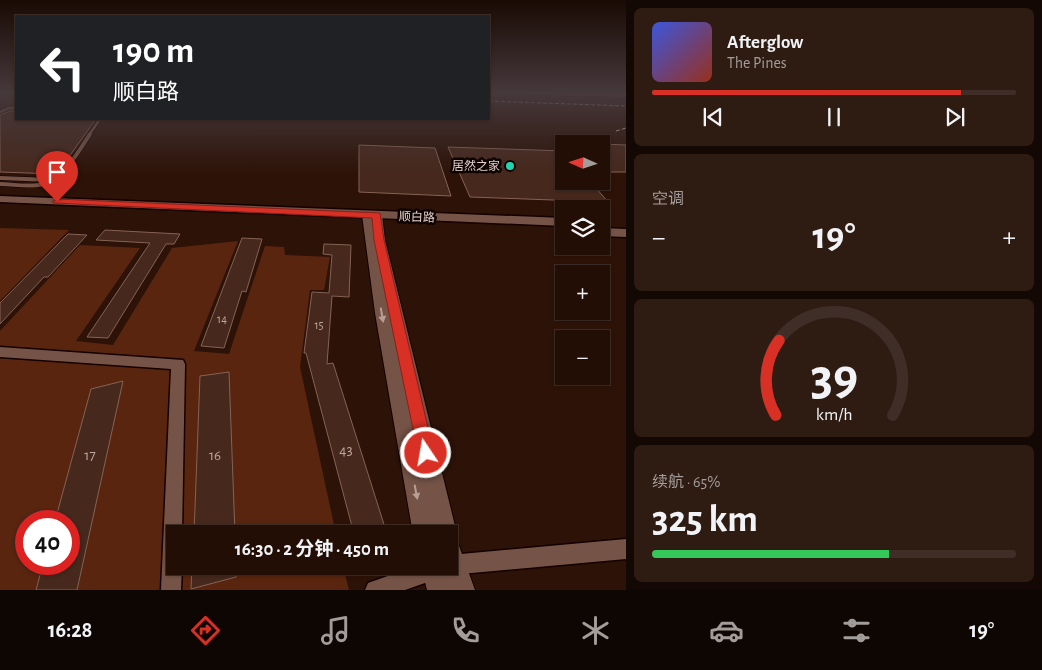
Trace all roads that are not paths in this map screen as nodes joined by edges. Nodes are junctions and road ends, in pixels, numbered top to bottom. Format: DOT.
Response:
graph roads {
  1 [pos="99,120"];
  2 [pos="0,178"];
  3 [pos="52,180"];
  4 [pos="0,184"];
  5 [pos="0,199"];
  6 [pos="0,208"];
  7 [pos="372,219"];
  8 [pos="555,222"];
  9 [pos="610,224"];
  10 [pos="626,224"];
  11 [pos="555,230"];
  12 [pos="610,233"];
  13 [pos="626,234"];
  14 [pos="0,352"];
  15 [pos="422,525"];
  16 [pos="444,525"];
  17 [pos="626,549"];
  18 [pos="458,567"];
  19 [pos="422,575"];
  20 [pos="450,575"];
  21 [pos="171,590"];
  22 [pos="375,590"];
  23 [pos="462,590"];
  1 -- 3 [label="lane"];
  2 -- 3 [label="lane"];
  3 -- 4 [label="lane"];
  5 -- 7 [label="main road, 顺白路"];
  6 -- 7 [label="main road, 顺白路"];
  7 -- 8 [label="main road, 顺白路"];
  7 -- 11 [label="main road, 顺白路"];
  7 -- 15 [label="street, one-way"];
  7 -- 16 [label="street"];
  9 -- 10 [label="main road"];
  12 -- 13 [label="main road"];
  14 -- 21 [label="street"];
  17 -- 18 [label="street"];
  19 -- 22 [label="street"];
  20 -- 23 [label="street"];
}
